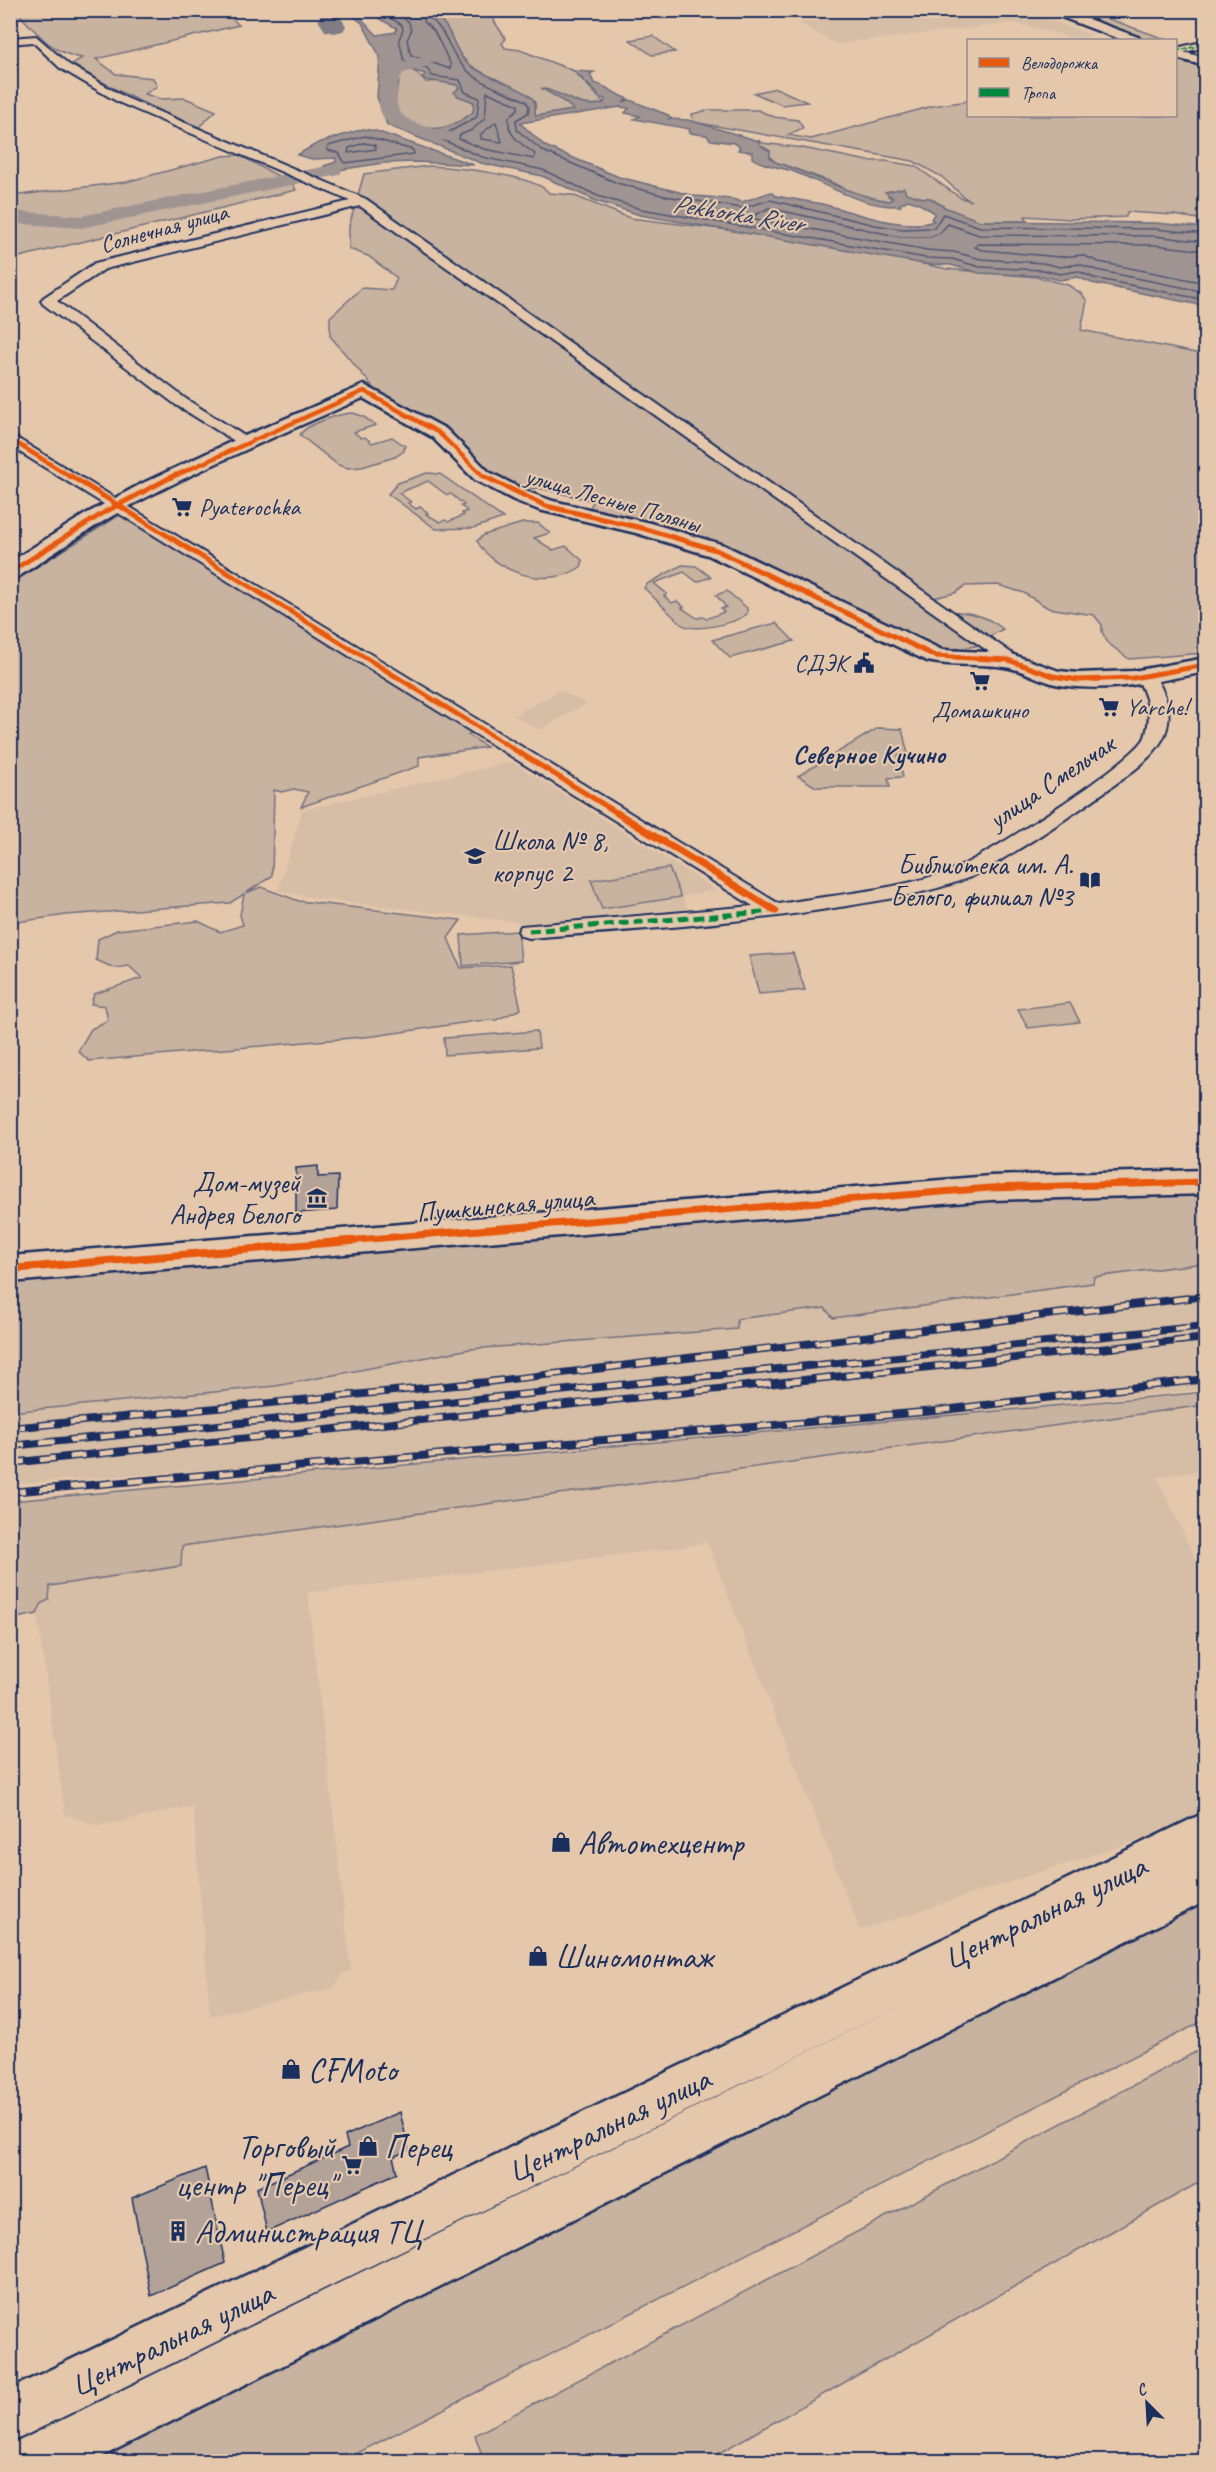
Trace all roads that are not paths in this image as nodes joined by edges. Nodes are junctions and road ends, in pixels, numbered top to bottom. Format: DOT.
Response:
graph roads {
  1 [pos="1049,10"];
  2 [pos="1130,39"];
  3 [pos="10,41"];
  4 [pos="1206,44"];
  5 [pos="1177,52"];
  6 [pos="1177,52"];
  7 [pos="1206,62"];
  8 [pos="362,202"];
  9 [pos="10,438"];
  10 [pos="246,442"];
  11 [pos="117,505"];
  12 [pos="10,572"];
  13 [pos="1015,662"];
  14 [pos="1206,665"];
  15 [pos="1145,676"];
  16 [pos="776,911"];
  17 [pos="529,931"];
  18 [pos="1206,1182"];
  19 [pos="10,1269"];
  20 [pos="1206,1833"];
  21 [pos="1206,1878"];
  22 [pos="572,2142"];
  23 [pos="589,2186"];
  24 [pos="10,2417"];
  25 [pos="34,2462"];
  1 -- 2 [label="street"];
  3 -- 8 [label="street"];
  4 -- 5 [label="street"];
  6 -- 7 [label="street"];
  8 -- 10 [label="street, Солнечная улица"];
  8 -- 13 [label="street"];
  9 -- 11 [label="street"];
  10 -- 11 [label="street, улица Лесные Поляны"];
  10 -- 13 [label="street, улица Лесные Поляны"];
  11 -- 12 [label="street, улица Лесные Поляны"];
  11 -- 16 [label="street"];
  13 -- 15 [label="street, улица Лесные Поляны"];
  14 -- 15 [label="street"];
  15 -- 16 [label="street, улица Смельчак"];
  16 -- 17 [label="street, улица Смельчак"];
  18 -- 19 [label="street, Пушкинская улица"];
  20 -- 22 [label="street, Центральная улица"];
  21 -- 23 [label="street, Центральная улица"];
  22 -- 23 [label="street"];
  22 -- 24 [label="street, Центральная улица"];
  23 -- 25 [label="street, Центральная улица"];
}
